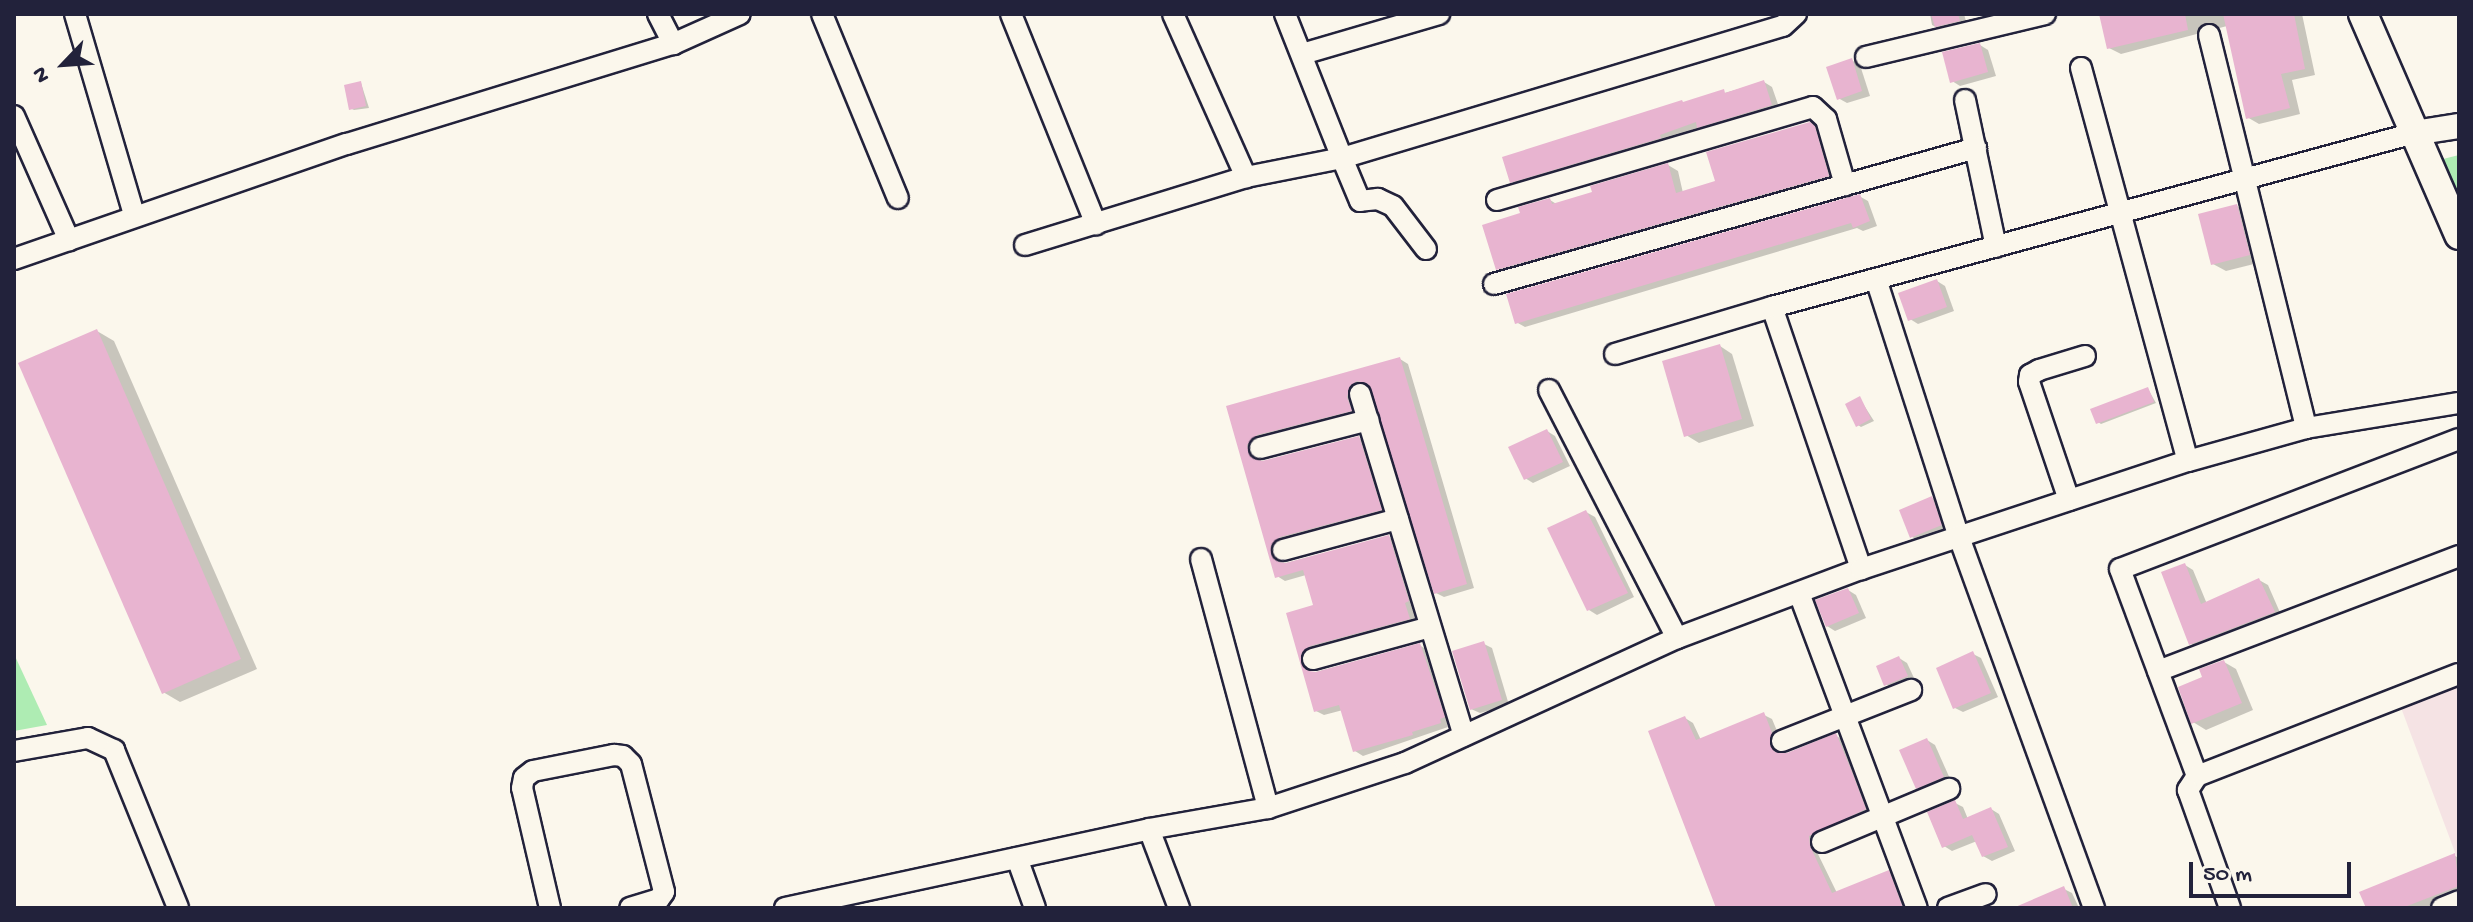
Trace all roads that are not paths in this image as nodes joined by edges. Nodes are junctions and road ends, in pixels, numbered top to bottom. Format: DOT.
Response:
graph roads {
  1 [pos="75,14"];
  2 [pos="658,14"];
  3 [pos="740,14"];
  4 [pos="822,14"];
  5 [pos="1011,14"];
  6 [pos="1173,14"];
  7 [pos="1285,14"];
  8 [pos="1439,14"];
  9 [pos="1796,14"];
  10 [pos="2045,14"];
  11 [pos="2363,14"];
  12 [pos="2209,35"];
  13 [pos="673,44"];
  14 [pos="1302,54"];
  15 [pos="1866,57"];
  16 [pos="2081,68"];
  17 [pos="1965,100"];
  18 [pos="14,116"];
  19 [pos="2459,126"];
  20 [pos="2414,133"];
  21 [pos="1976,148"];
  22 [pos="1342,158"];
  23 [pos="1246,177"];
  24 [pos="2247,178"];
  25 [pos="1845,185"];
  26 [pos="898,198"];
  27 [pos="1497,200"];
  28 [pos="2121,213"];
  29 [pos="134,215"];
  30 [pos="1096,224"];
  31 [pos="2459,235"];
  32 [pos="69,240"];
  33 [pos="1025,245"];
  34 [pos="1996,247"];
  35 [pos="1426,249"];
  36 [pos="14,259"];
  37 [pos="1876,279"];
  38 [pos="1494,284"];
  39 [pos="1772,307"];
  40 [pos="1615,354"];
  41 [pos="2085,356"];
  42 [pos="1549,390"];
  43 [pos="1360,394"];
  44 [pos="2459,403"];
  45 [pos="1368,420"];
  46 [pos="2306,428"];
  47 [pos="2459,439"];
  48 [pos="1260,448"];
  49 [pos="2188,461"];
  50 [pos="2069,500"];
  51 [pos="1398,519"];
  52 [pos="1959,537"];
  53 [pos="1283,550"];
  54 [pos="2459,556"];
  55 [pos="1201,559"];
  56 [pos="1861,569"];
  57 [pos="1799,593"];
  58 [pos="1430,627"];
  59 [pos="1677,638"];
  60 [pos="1313,659"];
  61 [pos="2158,671"];
  62 [pos="2459,674"];
  63 [pos="1911,690"];
  64 [pos="1845,716"];
  65 [pos="1464,736"];
  66 [pos="1782,741"];
  67 [pos="14,751"];
  68 [pos="2197,776"];
  69 [pos="1949,789"];
  70 [pos="1268,808"];
  71 [pos="1883,817"];
  72 [pos="1149,829"];
  73 [pos="1822,842"];
  74 [pos="1017,858"];
  75 [pos="1986,894"];
  76 [pos="2459,901"];
  77 [pos="178,908"];
  78 [pos="550,908"];
  79 [pos="630,908"];
  80 [pos="785,908"];
  81 [pos="1035,908"];
  82 [pos="1179,908"];
  83 [pos="1917,908"];
  84 [pos="1948,908"];
  85 [pos="2094,908"];
  86 [pos="2230,908"];
  87 [pos="2442,908"];
  1 -- 29 [label="street"];
  2 -- 13 [label="street"];
  3 -- 13 [label="street"];
  4 -- 26 [label="street"];
  5 -- 30 [label="street"];
  6 -- 23 [label="street"];
  7 -- 14 [label="street"];
  8 -- 14 [label="street"];
  9 -- 22 [label="street"];
  10 -- 15 [label="street"];
  11 -- 20 [label="main road"];
  12 -- 24 [label="street"];
  13 -- 29 [label="street"];
  14 -- 22 [label="street"];
  16 -- 28 [label="street"];
  17 -- 21 [label="street"];
  18 -- 32 [label="street"];
  19 -- 20 [label="street"];
  20 -- 24 [label="street"];
  20 -- 31 [label="main road"];
  21 -- 25 [label="street"];
  21 -- 34 [label="street"];
  22 -- 23 [label="street"];
  22 -- 35 [label="street"];
  23 -- 30 [label="street"];
  24 -- 28 [label="street"];
  24 -- 46 [label="street"];
  25 -- 27 [label="street"];
  25 -- 38 [label="street"];
  28 -- 34 [label="street"];
  28 -- 49 [label="street"];
  29 -- 32 [label="street"];
  30 -- 33 [label="street"];
  32 -- 36 [label="street"];
  34 -- 37 [label="street"];
  37 -- 39 [label="street"];
  37 -- 52 [label="street"];
  39 -- 40 [label="street"];
  39 -- 56 [label="street"];
  41 -- 50 [label="street"];
  42 -- 59 [label="street"];
  43 -- 45 [label="street"];
  44 -- 46 [label="street"];
  45 -- 48 [label="street"];
  45 -- 51 [label="street"];
  46 -- 49 [label="street"];
  47 -- 61 [label="street"];
  49 -- 50 [label="street"];
  50 -- 52 [label="street"];
  51 -- 53 [label="street"];
  51 -- 58 [label="street"];
  52 -- 56 [label="street"];
  52 -- 85 [label="street"];
  54 -- 61 [label="street"];
  55 -- 70 [label="street"];
  56 -- 57 [label="street"];
  57 -- 59 [label="street"];
  57 -- 64 [label="street"];
  58 -- 60 [label="street"];
  58 -- 65 [label="street"];
  59 -- 65 [label="street"];
  61 -- 68 [label="street"];
  62 -- 68 [label="street"];
  63 -- 64 [label="street"];
  64 -- 66 [label="street"];
  64 -- 71 [label="street"];
  65 -- 70 [label="street"];
  67 -- 77 [label="street"];
  68 -- 86 [label="street"];
  69 -- 71 [label="street"];
  70 -- 72 [label="street"];
  71 -- 73 [label="street"];
  71 -- 83 [label="street"];
  72 -- 74 [label="street"];
  72 -- 82 [label="street"];
  74 -- 80 [label="street"];
  74 -- 81 [label="street"];
  75 -- 84 [label="street"];
  76 -- 87 [label="street"];
  78 -- 79 [label="street"];
}
